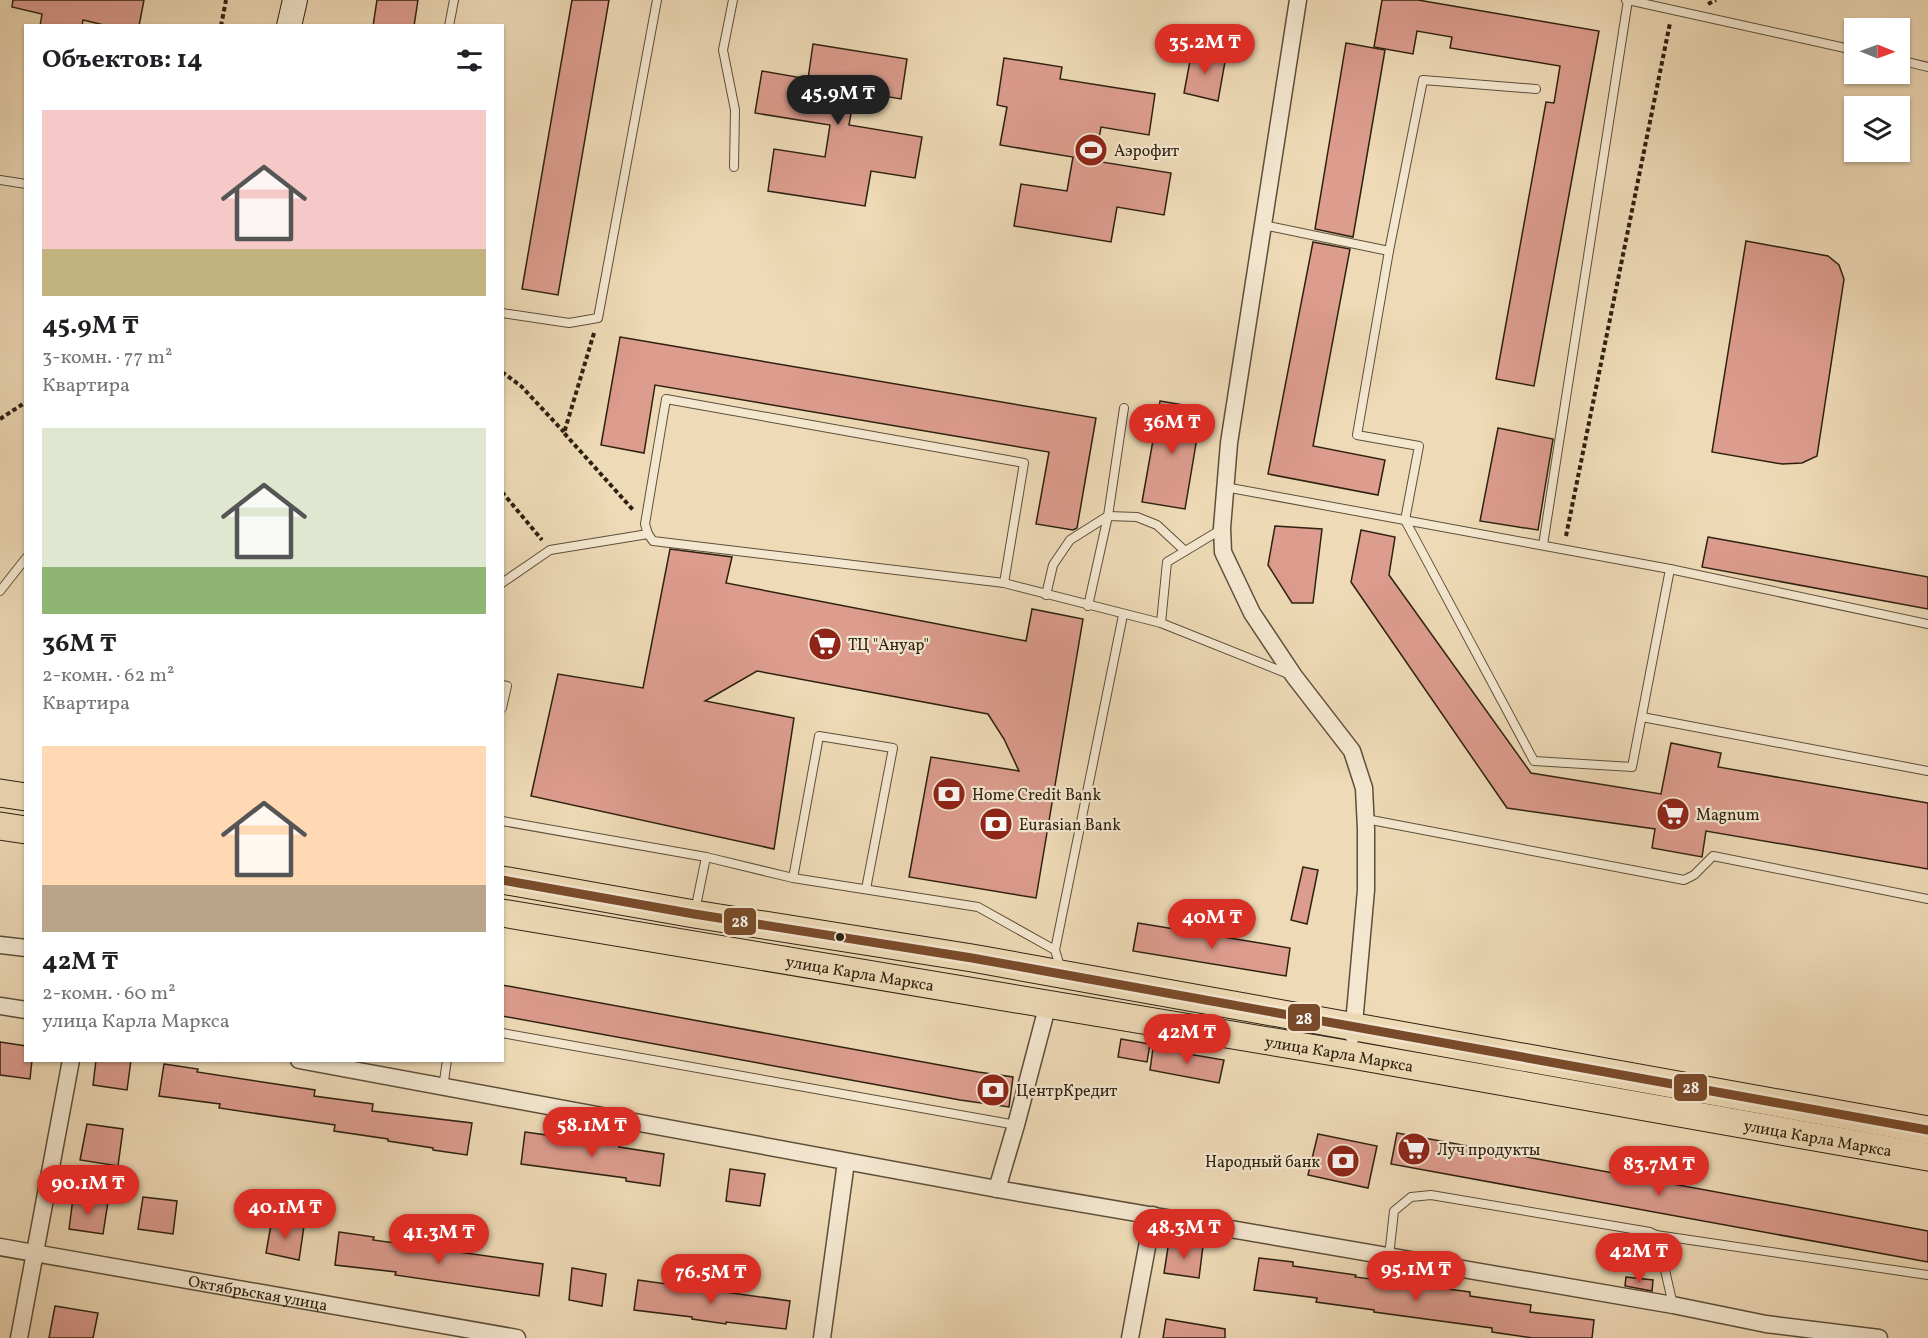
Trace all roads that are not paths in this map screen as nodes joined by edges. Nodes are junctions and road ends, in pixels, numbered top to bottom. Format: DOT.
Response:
graph roads {
  1 [pos="295,0"];
  2 [pos="454,0"];
  3 [pos="657,0"];
  4 [pos="733,0"];
  5 [pos="1298,0"];
  6 [pos="1627,0"];
  7 [pos="290,24"];
  8 [pos="448,24"];
  9 [pos="1844,48"];
  10 [pos="1910,63"];
  11 [pos="1928,67"];
  12 [pos="1536,88"];
  13 [pos="734,166"];
  14 [pos="0,180"];
  15 [pos="24,184"];
  16 [pos="1263,225"];
  17 [pos="1389,251"];
  18 [pos="504,313"];
  19 [pos="1124,408"];
  20 [pos="1225,487"];
  21 [pos="1108,516"];
  22 [pos="1405,520"];
  23 [pos="1222,528"];
  24 [pos="648,534"];
  25 [pos="1543,545"];
  26 [pos="1185,551"];
  27 [pos="24,561"];
  28 [pos="1670,569"];
  29 [pos="504,582"];
  30 [pos="1004,583"];
  31 [pos="0,591"];
  32 [pos="1046,595"];
  33 [pos="1088,606"];
  34 [pos="1123,615"];
  35 [pos="1161,623"];
  36 [pos="1928,624"];
  37 [pos="1294,676"];
  38 [pos="504,685"];
  39 [pos="504,699"];
  40 [pos="1642,717"];
  41 [pos="1928,771"];
  42 [pos="0,793"];
  43 [pos="24,797"];
  44 [pos="1366,819"];
  45 [pos="504,821"];
  46 [pos="0,826"];
  47 [pos="24,830"];
  48 [pos="706,857"];
  49 [pos="793,878"];
  50 [pos="504,880"];
  51 [pos="866,889"];
  52 [pos="1928,899"];
  53 [pos="504,913"];
  54 [pos="694,914"];
  55 [pos="0,945"];
  56 [pos="24,948"];
  57 [pos="1058,962"];
  58 [pos="1048,1004"];
  59 [pos="0,1006"];
  60 [pos="24,1010"];
  61 [pos="1354,1026"];
  62 [pos="504,1033"];
  63 [pos="1352,1055"];
  64 [pos="71,1062"];
  65 [pos="309,1062"];
  66 [pos="447,1062"];
  67 [pos="443,1089"];
  68 [pos="1016,1125"];
  69 [pos="1928,1130"];
  70 [pos="1928,1157"];
  71 [pos="846,1162"];
  72 [pos="997,1189"];
  73 [pos="1153,1215"];
  74 [pos="1656,1235"];
  75 [pos="0,1247"];
  76 [pos="35,1254"];
  77 [pos="1389,1257"];
  78 [pos="1928,1275"];
  79 [pos="1673,1305"];
  80 [pos="1765,1331"];
  81 [pos="19,1338"];
  82 [pos="517,1338"];
  83 [pos="822,1338"];
  84 [pos="1130,1338"];
  85 [pos="1879,1338"];
  1 -- 7 [label="street"];
  2 -- 8 [label="lane"];
  3 -- 18 [label="lane"];
  4 -- 13 [label="lane"];
  5 -- 16 [label="street"];
  6 -- 9 [label="lane"];
  6 -- 25 [label="lane"];
  10 -- 11 [label="lane"];
  12 -- 17 [label="lane"];
  14 -- 15 [label="lane"];
  16 -- 17 [label="lane"];
  16 -- 20 [label="street"];
  17 -- 22 [label="lane"];
  19 -- 21 [label="lane"];
  20 -- 22 [label="lane"];
  20 -- 23 [label="street"];
  21 -- 26 [label="lane"];
  21 -- 32 [label="lane"];
  21 -- 33 [label="lane"];
  22 -- 25 [label="lane"];
  22 -- 40 [label="lane"];
  23 -- 26 [label="lane"];
  23 -- 37 [label="street"];
  24 -- 29 [label="lane"];
  24 -- 30 [label="lane"];
  24 -- 30 [label="lane"];
  25 -- 28 [label="lane"];
  26 -- 35 [label="lane"];
  27 -- 31 [label="lane"];
  28 -- 36 [label="lane"];
  28 -- 40 [label="lane"];
  30 -- 32 [label="lane"];
  32 -- 33 [label="lane"];
  33 -- 34 [label="lane"];
  34 -- 35 [label="lane"];
  34 -- 57 [label="lane"];
  35 -- 37 [label="lane"];
  37 -- 44 [label="street"];
  38 -- 39 [label="lane"];
  40 -- 41 [label="lane"];
  42 -- 43 [label="main road"];
  44 -- 52 [label="lane"];
  44 -- 61 [label="street"];
  45 -- 48 [label="lane"];
  46 -- 47 [label="main road"];
  48 -- 49 [label="lane"];
  48 -- 54 [label="lane"];
  49 -- 51 [label="lane"];
  49 -- 51 [label="lane"];
  50 -- 54 [label="main road, улица Карла Маркса"];
  51 -- 57 [label="lane"];
  53 -- 58 [label="main road, улица Карла Маркса"];
  54 -- 57 [label="main road, улица Карла Маркса"];
  55 -- 56 [label="street"];
  57 -- 61 [label="main road, улица Карла Маркса"];
  58 -- 63 [label="main road, улица Карла Маркса"];
  58 -- 68 [label="street"];
  59 -- 60 [label="street"];
  61 -- 63 [label="street"];
  61 -- 69 [label="main road, улица Карла Маркса"];
  62 -- 68 [label="lane"];
  63 -- 70 [label="main road, улица Карла Маркса"];
  64 -- 76 [label="street"];
  65 -- 67 [label="street"];
  66 -- 67 [label="lane"];
  67 -- 71 [label="street"];
  68 -- 72 [label="street"];
  71 -- 72 [label="street"];
  71 -- 83 [label="street"];
  72 -- 73 [label="street"];
  73 -- 77 [label="street"];
  73 -- 84 [label="street"];
  74 -- 77 [label="lane"];
  74 -- 78 [label="lane"];
  74 -- 79 [label="lane"];
  75 -- 76 [label="street, Октябрьская улица"];
  76 -- 81 [label="street"];
  76 -- 82 [label="street, Октябрьская улица"];
  77 -- 79 [label="street"];
  79 -- 80 [label="street"];
  80 -- 85 [label="street"];
}
